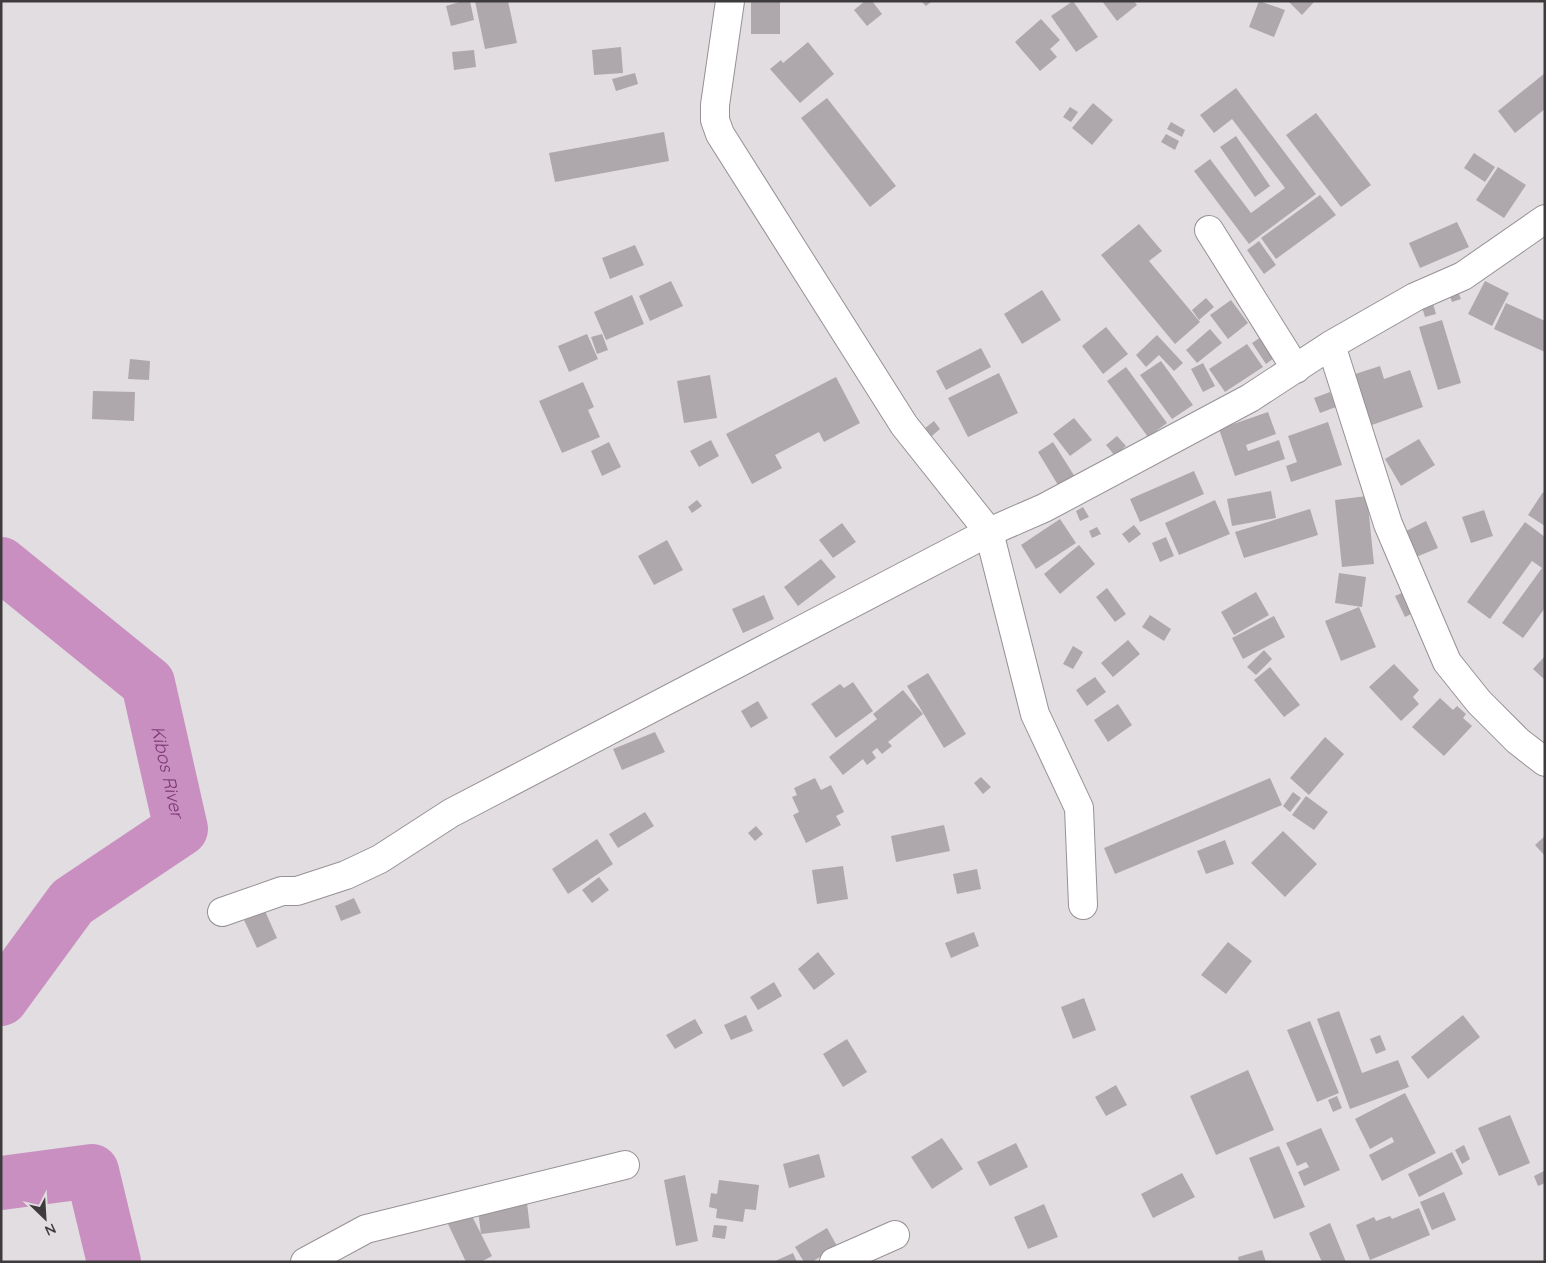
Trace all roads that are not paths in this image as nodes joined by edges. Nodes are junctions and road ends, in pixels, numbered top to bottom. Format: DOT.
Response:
graph roads {
  1 [pos="730,1"];
  2 [pos="1545,219"];
  3 [pos="1209,230"];
  4 [pos="1331,345"];
  5 [pos="1296,369"];
  6 [pos="989,532"];
  7 [pos="1545,762"];
  8 [pos="1083,905"];
  9 [pos="222,912"];
  10 [pos="625,1165"];
  11 [pos="895,1235"];
  12 [pos="305,1262"];
  13 [pos="834,1262"];
  1 -- 6 [label="street"];
  2 -- 4 [label="street"];
  3 -- 5 [label="street"];
  4 -- 5 [label="street"];
  4 -- 7 [label="street"];
  5 -- 6 [label="street"];
  6 -- 8 [label="street"];
  6 -- 9 [label="street"];
  10 -- 12 [label="street"];
  11 -- 13 [label="street"];
}
